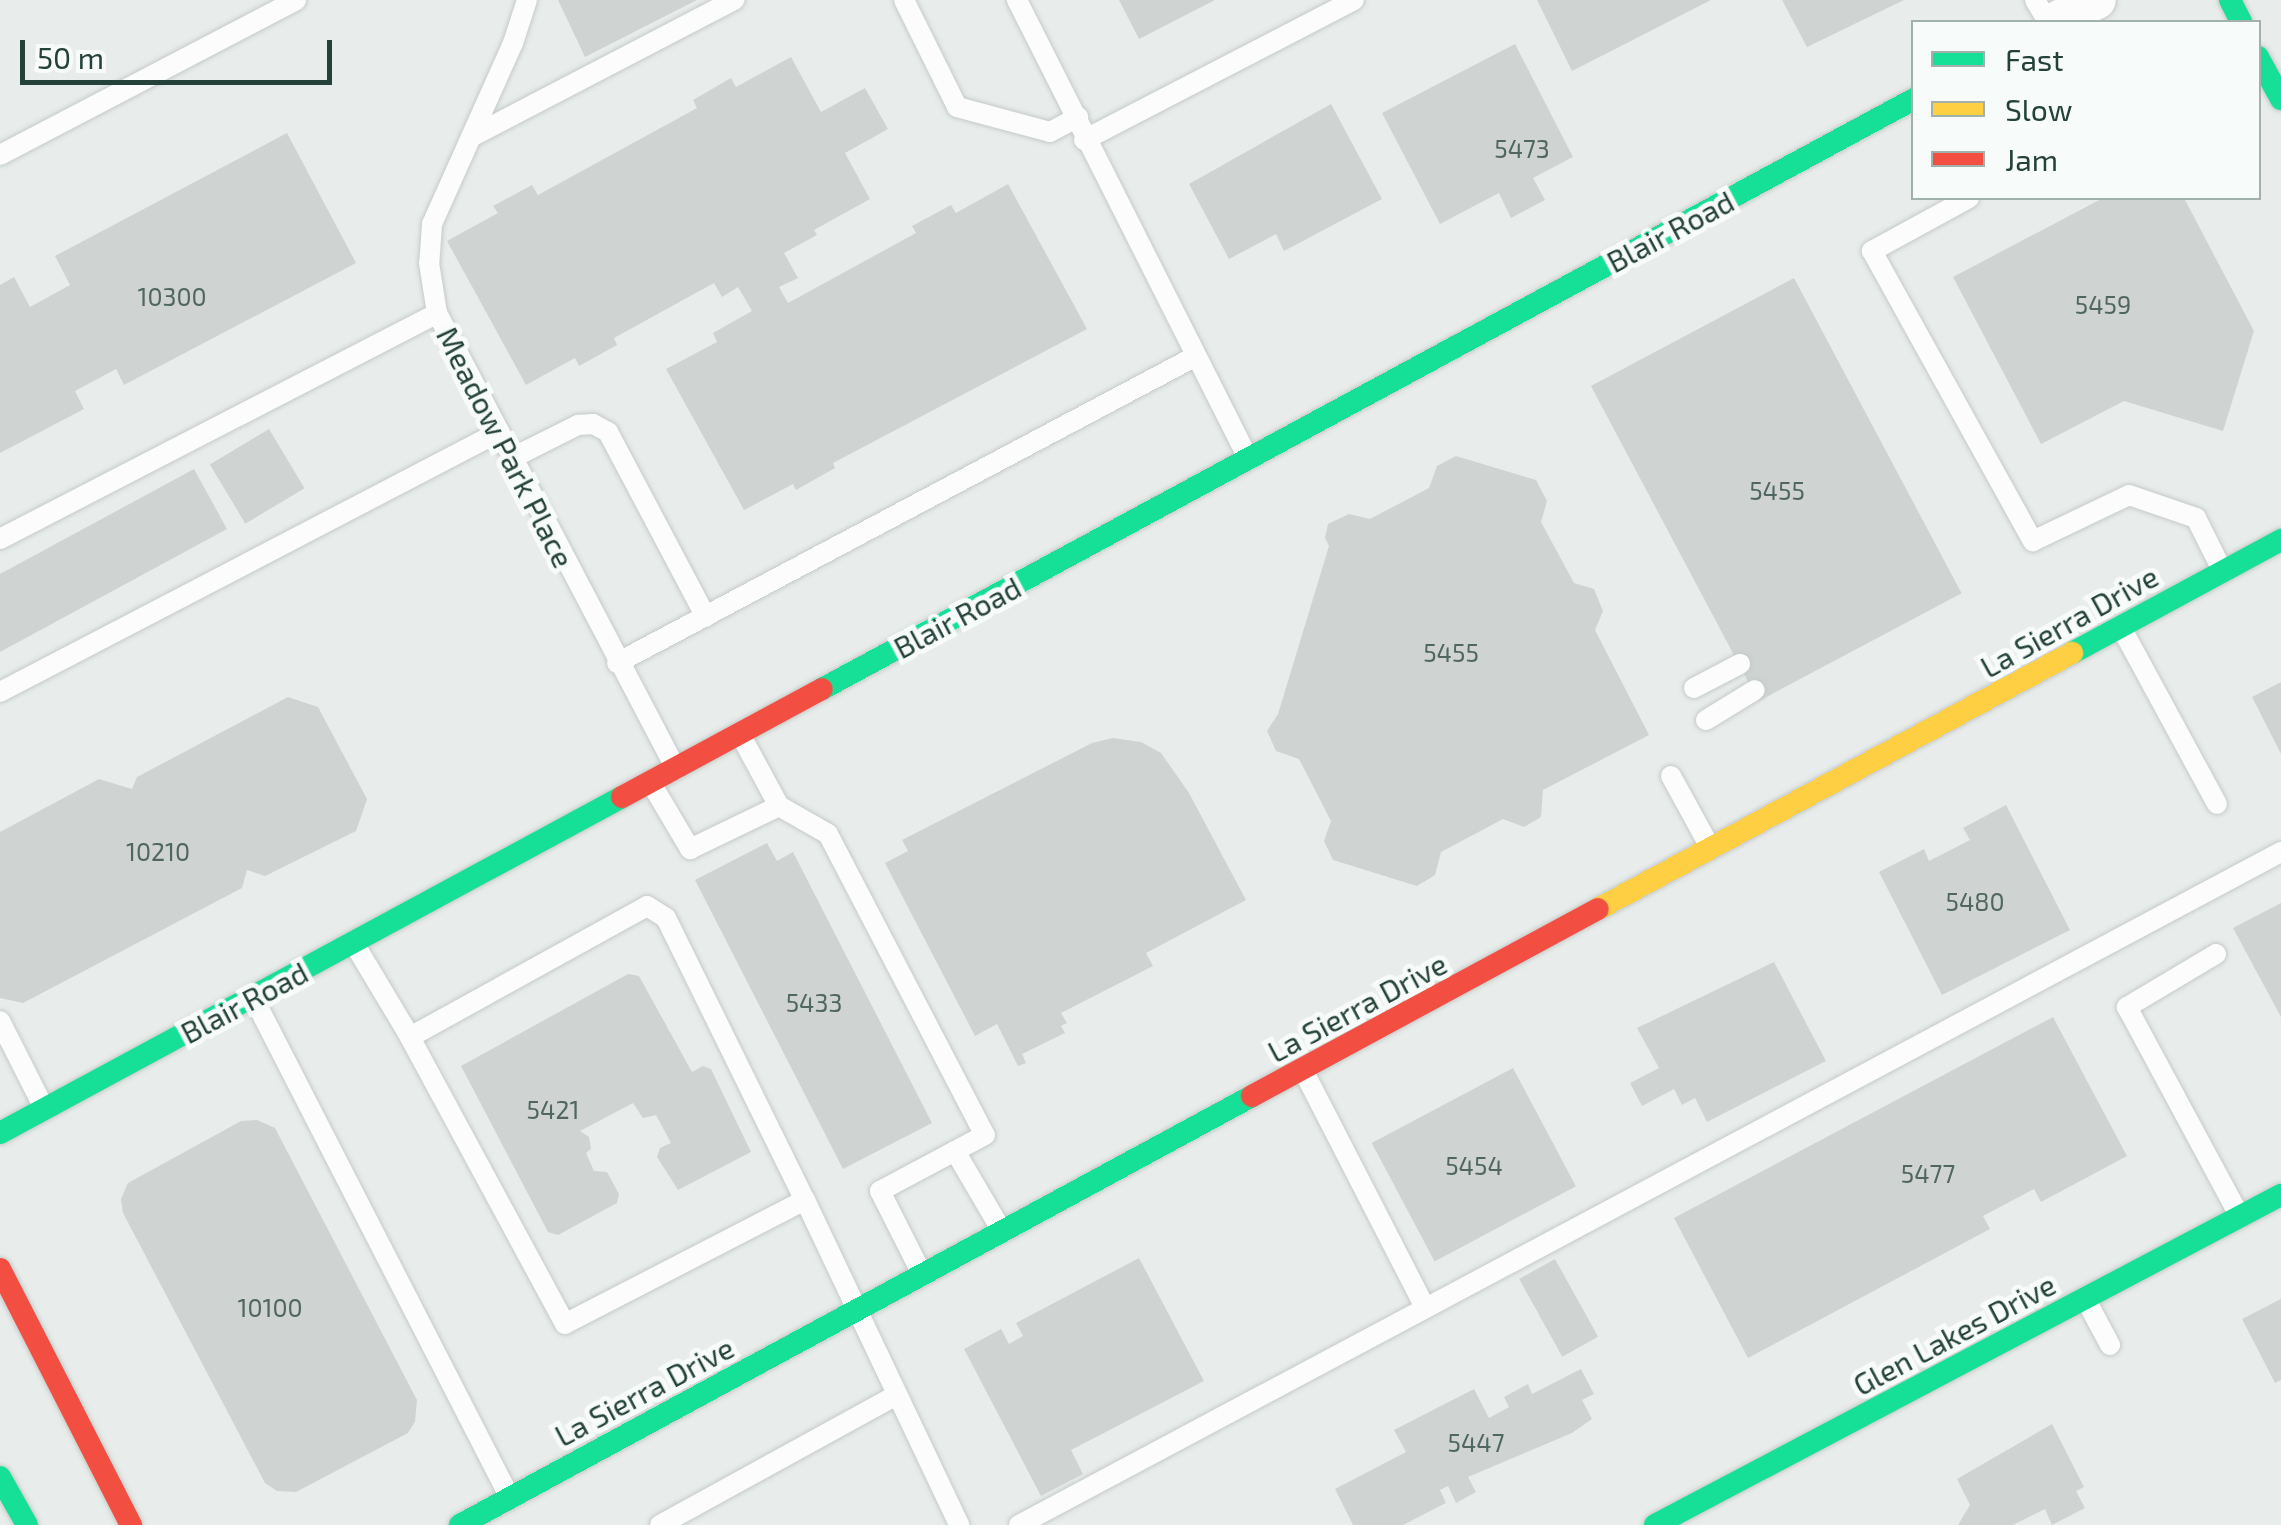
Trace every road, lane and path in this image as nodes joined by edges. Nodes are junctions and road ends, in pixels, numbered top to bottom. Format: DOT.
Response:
graph roads {
  1 [pos="296,0"];
  2 [pos="526,0"];
  3 [pos="734,0"];
  4 [pos="904,0"];
  5 [pos="1016,0"];
  6 [pos="1354,0"];
  7 [pos="2097,0"];
  8 [pos="2055,20"];
  9 [pos="2261,62"];
  10 [pos="2281,99"];
  11 [pos="1911,101"];
  12 [pos="1078,117"];
  13 [pos="472,137"];
  14 [pos="1084,140"];
  15 [pos="0,156"];
  16 [pos="1965,200"];
  17 [pos="437,313"];
  18 [pos="1196,356"];
  19 [pos="499,432"];
  20 [pos="512,458"];
  21 [pos="1249,459"];
  22 [pos="0,539"];
  23 [pos="2281,540"];
  24 [pos="2223,571"];
  25 [pos="706,617"];
  26 [pos="2121,627"];
  27 [pos="617,663"];
  28 [pos="1740,664"];
  29 [pos="1694,688"];
  30 [pos="1755,690"];
  31 [pos="0,692"];
  32 [pos="1706,720"];
  33 [pos="740,734"];
  34 [pos="676,770"];
  35 [pos="1671,776"];
  36 [pos="651,783"];
  37 [pos="2217,804"];
  38 [pos="779,806"];
  39 [pos="1712,849"];
  40 [pos="2281,852"];
  41 [pos="354,943"];
  42 [pos="2216,954"];
  43 [pos="253,997"];
  44 [pos="0,1021"];
  45 [pos="410,1037"];
  46 [pos="1303,1070"];
  47 [pos="44,1110"];
  48 [pos="0,1133"];
  49 [pos="955,1151"];
  50 [pos="2281,1196"];
  51 [pos="805,1200"];
  52 [pos="2240,1217"];
  53 [pos="1002,1231"];
  54 [pos="0,1269"];
  55 [pos="922,1274"];
  56 [pos="2085,1299"];
  57 [pos="1425,1307"];
  58 [pos="856,1311"];
  59 [pos="2110,1344"];
  60 [pos="896,1395"];
  61 [pos="0,1477"];
  62 [pos="510,1498"];
  63 [pos="471,1522"];
  64 [pos="27,1525"];
  65 [pos="131,1525"];
  66 [pos="660,1525"];
  67 [pos="959,1525"];
  68 [pos="1019,1525"];
  69 [pos="1655,1525"];
  1 -- 15 [label="lane"];
  2 -- 13 [label="lane, Meadow Park Place"];
  3 -- 13 [label="lane"];
  4 -- 12 [label="lane"];
  5 -- 12 [label="lane"];
  6 -- 14 [label="lane"];
  7 -- 8 [label="street"];
  9 -- 10 [label="main road"];
  11 -- 21 [label="main road, Blair Road"];
  12 -- 14 [label="lane"];
  13 -- 17 [label="lane, Meadow Park Place"];
  14 -- 18 [label="lane"];
  16 -- 24 [label="lane"];
  17 -- 19 [label="lane, Meadow Park Place"];
  17 -- 22 [label="lane"];
  18 -- 21 [label="lane"];
  18 -- 25 [label="lane"];
  19 -- 20 [label="lane, Meadow Park Place"];
  19 -- 31 [label="lane"];
  20 -- 25 [label="lane"];
  20 -- 27 [label="lane, Meadow Park Place"];
  21 -- 33 [label="main road, Blair Road"];
  23 -- 24 [label="main road, La Sierra Drive"];
  24 -- 26 [label="main road, La Sierra Drive"];
  25 -- 27 [label="lane"];
  26 -- 37 [label="lane"];
  26 -- 39 [label="main road, La Sierra Drive"];
  27 -- 34 [label="lane, Meadow Park Place"];
  28 -- 29 [label="lane"];
  30 -- 32 [label="lane"];
  33 -- 34 [label="main road, Blair Road"];
  33 -- 38 [label="lane"];
  34 -- 36 [label="main road, Blair Road"];
  35 -- 39 [label="lane"];
  36 -- 38 [label="lane"];
  36 -- 41 [label="main road, Blair Road"];
  38 -- 49 [label="lane"];
  39 -- 46 [label="main road, La Sierra Drive"];
  40 -- 57 [label="lane"];
  41 -- 43 [label="main road, Blair Road"];
  41 -- 45 [label="lane"];
  42 -- 52 [label="lane"];
  43 -- 47 [label="main road, Blair Road"];
  43 -- 62 [label="lane"];
  44 -- 47 [label="lane"];
  45 -- 51 [label="lane"];
  45 -- 51 [label="lane"];
  46 -- 53 [label="main road, La Sierra Drive"];
  46 -- 57 [label="lane"];
  47 -- 48 [label="main road, Blair Road"];
  49 -- 53 [label="lane"];
  49 -- 55 [label="lane"];
  50 -- 52 [label="main road, Glen Lakes Drive"];
  51 -- 58 [label="lane"];
  52 -- 56 [label="main road, Glen Lakes Drive"];
  53 -- 55 [label="main road, La Sierra Drive"];
  54 -- 65 [label="main road"];
  55 -- 58 [label="main road, La Sierra Drive"];
  56 -- 59 [label="lane"];
  56 -- 69 [label="main road, Glen Lakes Drive"];
  57 -- 68 [label="lane"];
  58 -- 60 [label="lane"];
  58 -- 62 [label="main road, La Sierra Drive"];
  60 -- 66 [label="lane"];
  60 -- 67 [label="lane"];
  61 -- 64 [label="main road"];
  62 -- 63 [label="main road, La Sierra Drive"];
}
